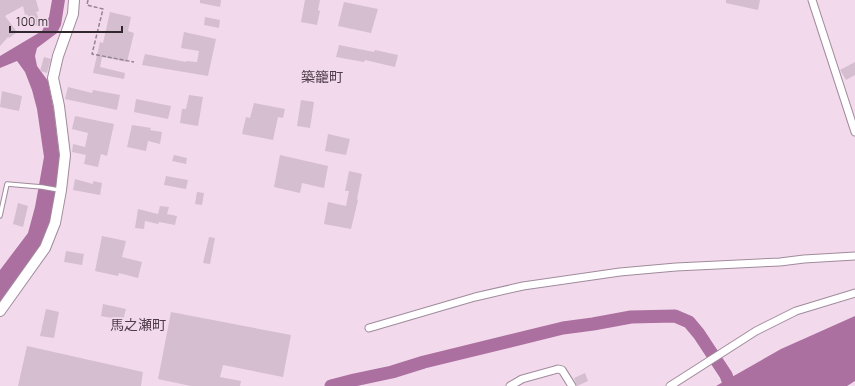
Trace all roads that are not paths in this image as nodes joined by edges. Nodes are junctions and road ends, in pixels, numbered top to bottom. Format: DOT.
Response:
graph roads {
  1 [pos="74,0"];
  2 [pos="812,0"];
  3 [pos="855,132"];
  4 [pos="60,190"];
  5 [pos="0,216"];
  6 [pos="855,256"];
  7 [pos="855,293"];
  8 [pos="0,311"];
  9 [pos="369,328"];
  10 [pos="510,386"];
  11 [pos="572,386"];
  12 [pos="670,386"];
  1 -- 4 [label="street"];
  2 -- 3 [label="street"];
  4 -- 5 [label="lane"];
  4 -- 8 [label="street"];
  6 -- 9 [label="street"];
  7 -- 12 [label="street"];
  10 -- 11 [label="street"];
}
